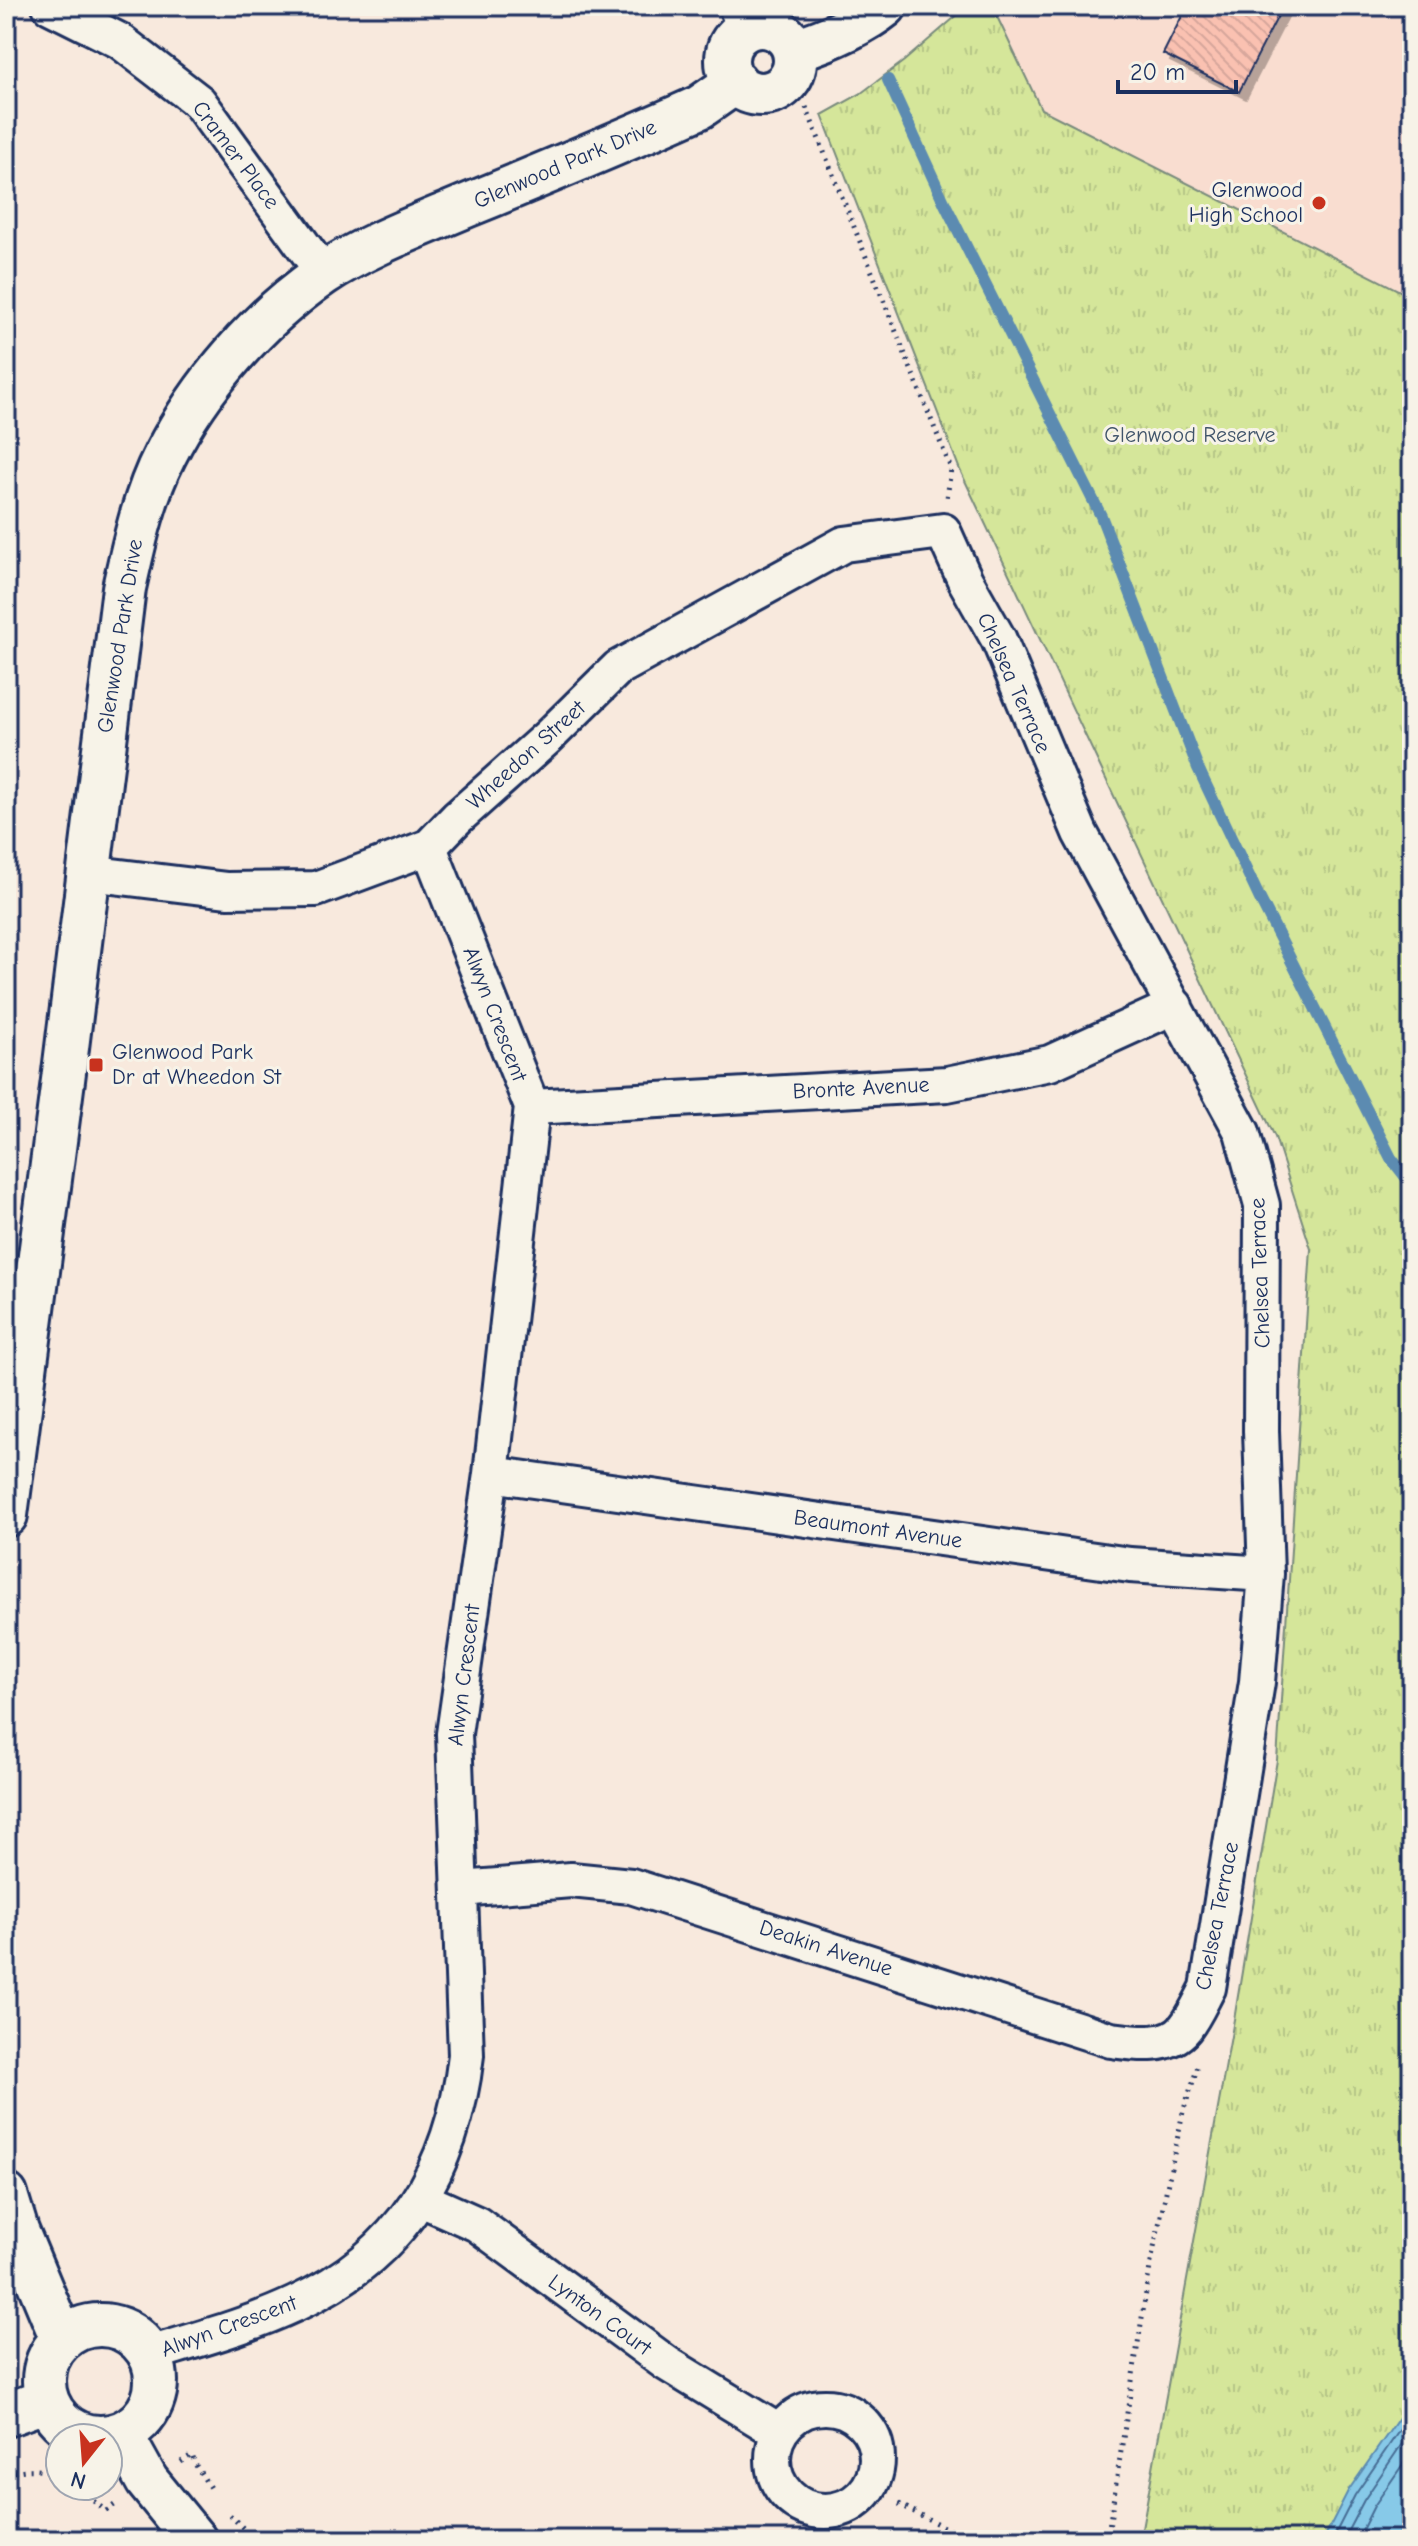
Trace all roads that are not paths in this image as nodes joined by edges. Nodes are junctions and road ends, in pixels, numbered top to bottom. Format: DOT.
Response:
graph roads {
  1 [pos="50,6"];
  2 [pos="885,6"];
  3 [pos="740,18"];
  4 [pos="795,50"];
  5 [pos="736,82"];
  6 [pos="324,274"];
  7 [pos="943,531"];
  8 [pos="429,847"];
  9 [pos="88,873"];
  10 [pos="1175,1006"];
  11 [pos="532,1107"];
  12 [pos="10,1454"];
  13 [pos="491,1474"];
  14 [pos="6,1515"];
  15 [pos="1266,1574"];
  16 [pos="461,1889"];
  17 [pos="1184,2030"];
  18 [pos="6,2195"];
  19 [pos="421,2199"];
  20 [pos="62,2339"];
  21 [pos="150,2354"];
  22 [pos="47,2400"];
  23 [pos="6,2415"];
  24 [pos="62,2422"];
  25 [pos="124,2432"];
  26 [pos="779,2432"];
  27 [pos="124,2439"];
  28 [pos="195,2540"];
  1 -- 6 [label="street, Cramer Place"];
  2 -- 4 [label="street"];
  3 -- 4 [label="street"];
  3 -- 5 [label="street"];
  4 -- 5 [label="street"];
  5 -- 6 [label="street, Glenwood Park Drive"];
  6 -- 9 [label="street, Glenwood Park Drive"];
  7 -- 8 [label="street, Wheedon Street"];
  7 -- 10 [label="street, Chelsea Terrace"];
  8 -- 9 [label="street, Wheedon Street"];
  8 -- 11 [label="street, Alwyn Crescent"];
  9 -- 12 [label="street, Glenwood Park Drive"];
  10 -- 11 [label="street, Bronte Avenue"];
  10 -- 15 [label="street, Chelsea Terrace"];
  11 -- 13 [label="street, Alwyn Crescent"];
  12 -- 14 [label="street, Glenwood Park Drive"];
  13 -- 15 [label="street, Beaumont Avenue"];
  13 -- 16 [label="street, Alwyn Crescent"];
  15 -- 17 [label="street, Chelsea Terrace"];
  16 -- 17 [label="street, Deakin Avenue"];
  16 -- 19 [label="street, Alwyn Crescent"];
  18 -- 20 [label="street"];
  19 -- 21 [label="street, Alwyn Crescent"];
  19 -- 26 [label="street, Lynton Court"];
  20 -- 21 [label="street"];
  20 -- 22 [label="street"];
  21 -- 25 [label="street"];
  22 -- 23 [label="street"];
  22 -- 24 [label="street"];
  27 -- 28 [label="street"];
}
